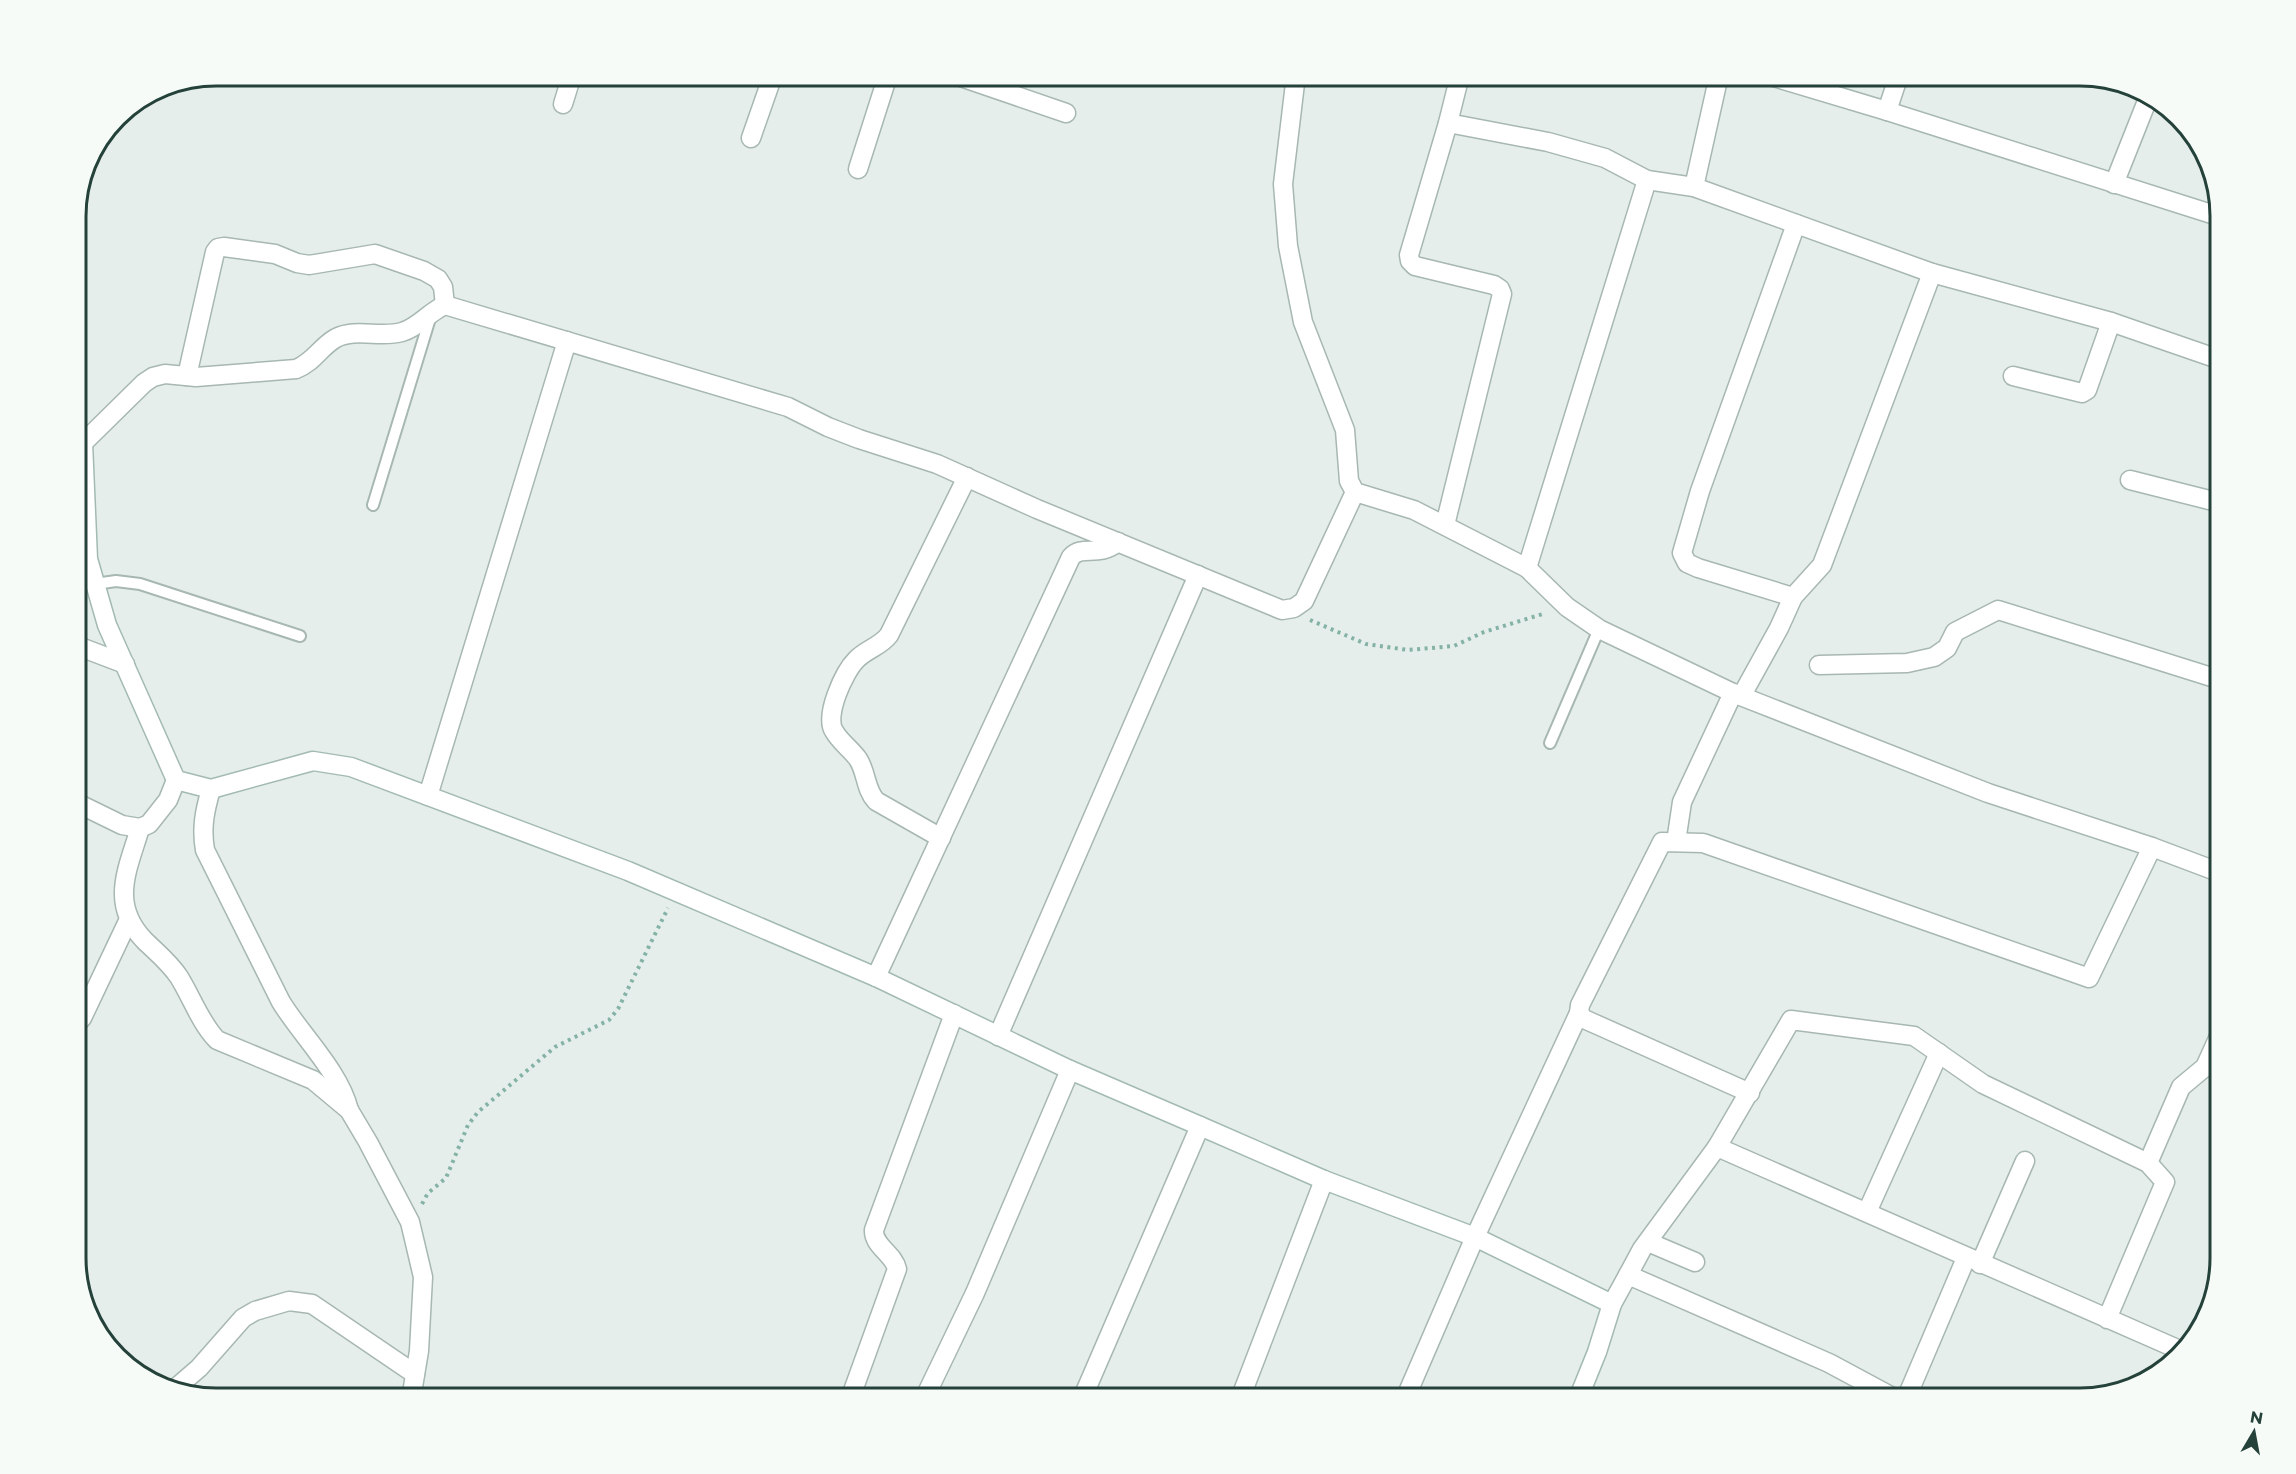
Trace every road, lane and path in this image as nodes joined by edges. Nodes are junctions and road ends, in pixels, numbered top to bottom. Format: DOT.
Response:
graph roads {
  1 [pos="569,86"];
  2 [pos="769,86"];
  3 [pos="884,86"];
  4 [pos="987,86"];
  5 [pos="1295,86"];
  6 [pos="1457,86"];
  7 [pos="1717,86"];
  8 [pos="1804,86"];
  9 [pos="1895,86"];
  10 [pos="2146,103"];
  11 [pos="563,104"];
  12 [pos="1887,111"];
  13 [pos="1066,113"];
  14 [pos="1448,123"];
  15 [pos="751,138"];
  16 [pos="858,169"];
  17 [pos="1647,180"];
  18 [pos="2114,184"];
  19 [pos="1694,187"];
  20 [pos="2211,215"];
  21 [pos="1796,224"];
  22 [pos="1932,273"];
  23 [pos="439,308"];
  24 [pos="2111,322"];
  25 [pos="567,341"];
  26 [pos="2211,357"];
  27 [pos="187,376"];
  28 [pos="2013,376"];
  29 [pos="86,431"];
  30 [pos="967,477"];
  31 [pos="2130,480"];
  32 [pos="1355,492"];
  33 [pos="2211,500"];
  34 [pos="373,505"];
  35 [pos="1445,525"];
  36 [pos="86,532"];
  37 [pos="1118,542"];
  38 [pos="1527,568"];
  39 [pos="1198,575"];
  40 [pos="95,584"];
  41 [pos="1793,597"];
  42 [pos="1567,607"];
  43 [pos="1294,608"];
  44 [pos="1599,629"];
  45 [pos="300,636"];
  46 [pos="86,649"];
  47 [pos="125,664"];
  48 [pos="1819,665"];
  49 [pos="2211,670"];
  50 [pos="1737,694"];
  51 [pos="1550,743"];
  52 [pos="176,780"];
  53 [pos="211,789"];
  54 [pos="428,796"];
  55 [pos="86,807"];
  56 [pos="140,828"];
  57 [pos="941,838"];
  58 [pos="1676,842"];
  59 [pos="2152,847"];
  60 [pos="2211,869"];
  61 [pos="676,891"];
  62 [pos="129,919"];
  63 [pos="876,977"];
  64 [pos="86,1010"];
  65 [pos="1579,1013"];
  66 [pos="954,1014"];
  67 [pos="998,1036"];
  68 [pos="1939,1053"];
  69 [pos="1070,1070"];
  70 [pos="2211,1071"];
  71 [pos="1750,1093"];
  72 [pos="349,1110"];
  73 [pos="1200,1126"];
  74 [pos="1717,1147"];
  75 [pos="2025,1161"];
  76 [pos="2148,1163"];
  77 [pos="1324,1180"];
  78 [pos="1867,1212"];
  79 [pos="410,1222"];
  80 [pos="1475,1237"];
  81 [pos="1648,1242"];
  82 [pos="1973,1261"];
  83 [pos="1695,1262"];
  84 [pos="1628,1275"];
  85 [pos="1612,1304"];
  86 [pos="2107,1319"];
  87 [pos="2174,1348"];
  88 [pos="415,1374"];
  89 [pos="181,1384"];
  90 [pos="413,1388"];
  91 [pos="854,1388"];
  92 [pos="929,1388"];
  93 [pos="1087,1388"];
  94 [pos="1244,1388"];
  95 [pos="1410,1388"];
  96 [pos="1582,1388"];
  97 [pos="1876,1388"];
  98 [pos="1911,1388"];
  1 -- 11 [label="street"];
  2 -- 15 [label="street"];
  3 -- 16 [label="street"];
  4 -- 13 [label="street"];
  5 -- 32 [label="street"];
  6 -- 14 [label="street"];
  7 -- 19 [label="street"];
  8 -- 12 [label="street"];
  9 -- 12 [label="street"];
  10 -- 18 [label="street"];
  12 -- 18 [label="street"];
  14 -- 17 [label="street"];
  14 -- 35 [label="street"];
  17 -- 19 [label="street"];
  17 -- 38 [label="street"];
  18 -- 20 [label="street"];
  19 -- 21 [label="street"];
  21 -- 22 [label="street"];
  21 -- 41 [label="street"];
  22 -- 24 [label="street"];
  22 -- 41 [label="street"];
  23 -- 25 [label="street"];
  23 -- 27 [label="street"];
  23 -- 27 [label="street"];
  23 -- 34 [label="lane"];
  24 -- 26 [label="street"];
  24 -- 28 [label="street"];
  25 -- 30 [label="street"];
  25 -- 54 [label="street"];
  27 -- 29 [label="street"];
  30 -- 37 [label="street"];
  30 -- 57 [label="street"];
  31 -- 33 [label="street"];
  32 -- 35 [label="street"];
  32 -- 43 [label="street"];
  35 -- 38 [label="street"];
  36 -- 40 [label="street"];
  37 -- 39 [label="street"];
  37 -- 57 [label="street"];
  38 -- 42 [label="street"];
  39 -- 43 [label="street"];
  39 -- 67 [label="street"];
  40 -- 45 [label="lane"];
  40 -- 47 [label="street"];
  41 -- 50 [label="street"];
  42 -- 43 [label="path"];
  42 -- 44 [label="street"];
  44 -- 50 [label="street"];
  44 -- 51 [label="lane"];
  46 -- 47 [label="street"];
  47 -- 52 [label="street"];
  48 -- 49 [label="street"];
  50 -- 58 [label="street"];
  50 -- 59 [label="street"];
  52 -- 53 [label="street"];
  52 -- 56 [label="street"];
  53 -- 54 [label="street"];
  53 -- 72 [label="street"];
  54 -- 61 [label="street"];
  55 -- 56 [label="street"];
  56 -- 62 [label="street"];
  57 -- 63 [label="street"];
  58 -- 59 [label="street"];
  58 -- 65 [label="street"];
  59 -- 60 [label="street"];
  61 -- 63 [label="street"];
  61 -- 79 [label="path"];
  62 -- 64 [label="street"];
  62 -- 72 [label="street"];
  63 -- 66 [label="street"];
  65 -- 71 [label="street"];
  65 -- 80 [label="street"];
  66 -- 67 [label="street"];
  66 -- 91 [label="street"];
  67 -- 69 [label="street"];
  68 -- 71 [label="street"];
  68 -- 76 [label="street"];
  68 -- 78 [label="street"];
  69 -- 73 [label="street"];
  69 -- 92 [label="street"];
  70 -- 76 [label="street"];
  71 -- 74 [label="street"];
  72 -- 79 [label="street"];
  73 -- 77 [label="street"];
  73 -- 93 [label="street"];
  74 -- 78 [label="street"];
  74 -- 81 [label="street"];
  75 -- 82 [label="street"];
  76 -- 86 [label="street"];
  77 -- 80 [label="street"];
  77 -- 94 [label="street"];
  78 -- 82 [label="street"];
  79 -- 88 [label="street"];
  80 -- 85 [label="street"];
  80 -- 95 [label="street"];
  81 -- 83 [label="street"];
  81 -- 84 [label="street"];
  82 -- 86 [label="street"];
  82 -- 98 [label="street"];
  84 -- 85 [label="street"];
  84 -- 97 [label="street"];
  85 -- 96 [label="street"];
  86 -- 87 [label="street"];
  88 -- 89 [label="street"];
  88 -- 90 [label="street"];
}
